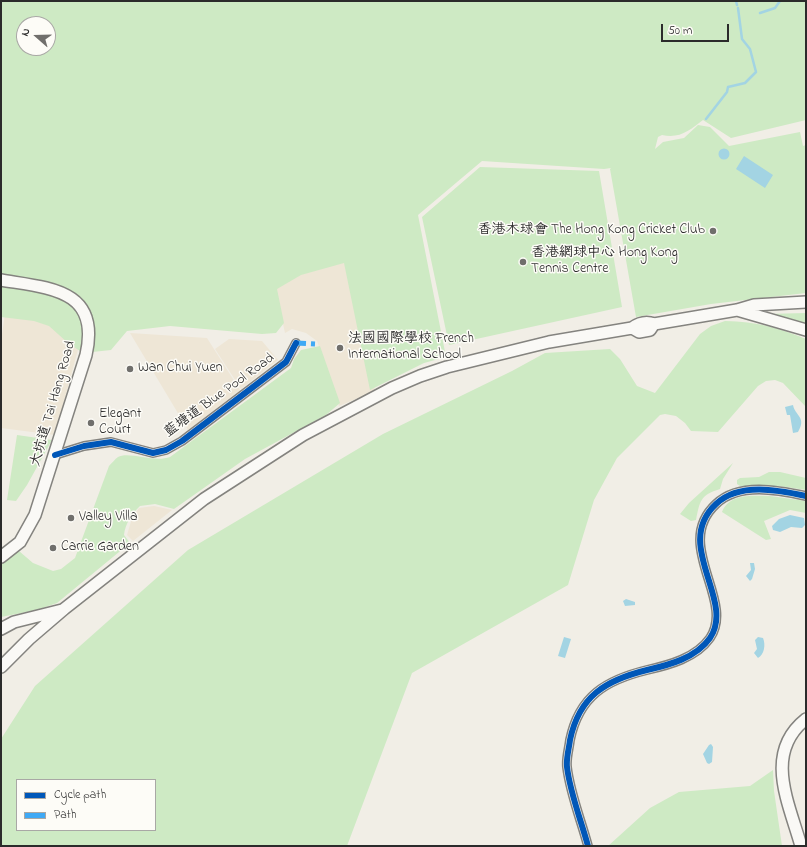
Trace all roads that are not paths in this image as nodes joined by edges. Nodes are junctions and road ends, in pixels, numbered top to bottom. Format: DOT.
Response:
graph roads {
  1 [pos="1,280"];
  2 [pos="806,302"];
  3 [pos="737,310"];
  4 [pos="806,330"];
  5 [pos="296,343"];
  6 [pos="55,455"];
  7 [pos="806,496"];
  8 [pos="1,557"];
  9 [pos="64,609"];
  10 [pos="14,622"];
  11 [pos="1,629"];
  12 [pos="29,639"];
  13 [pos="1,667"];
  14 [pos="806,719"];
  15 [pos="588,846"];
  16 [pos="801,846"];
  1 -- 6 [label="main road, 大坑道 Tai Hang Road"];
  2 -- 3 [label="main road"];
  3 -- 4 [label="main road"];
  3 -- 9 [label="main road"];
  5 -- 6 [label="street, 藍塘道 Blue Pool Road"];
  6 -- 8 [label="main road, 大坑道 Tai Hang Road"];
  7 -- 15 [label="street"];
  9 -- 10 [label="main road"];
  9 -- 12 [label="main road"];
  10 -- 11 [label="main road"];
  10 -- 12 [label="main road"];
  12 -- 13 [label="main road"];
  14 -- 16 [label="main road"];
}
